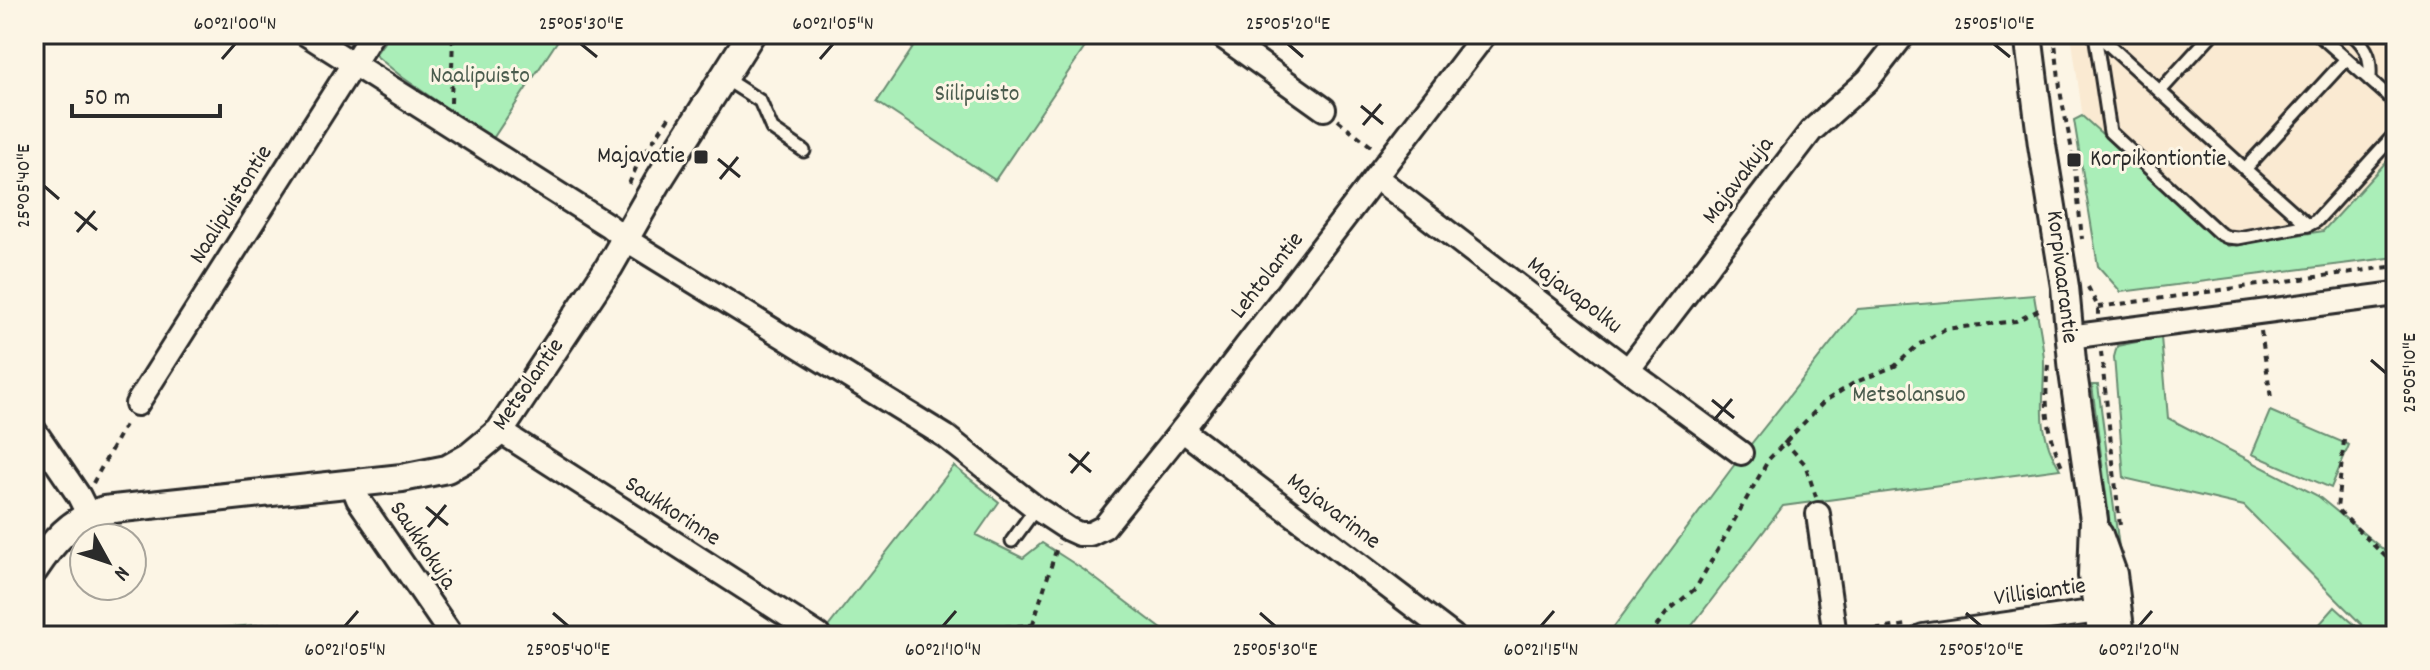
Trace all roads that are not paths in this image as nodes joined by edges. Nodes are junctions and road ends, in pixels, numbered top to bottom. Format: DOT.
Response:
graph roads {
  1 [pos="306,34"];
  2 [pos="372,34"];
  3 [pos="751,34"];
  4 [pos="1219,34"];
  5 [pos="1485,34"];
  6 [pos="1904,34"];
  7 [pos="2028,34"];
  8 [pos="2096,34"];
  9 [pos="2212,34"];
  10 [pos="2318,34"];
  11 [pos="2352,34"];
  12 [pos="2346,59"];
  13 [pos="352,63"];
  14 [pos="723,78"];
  15 [pos="2370,80"];
  16 [pos="2160,91"];
  17 [pos="2396,103"];
  18 [pos="1324,109"];
  19 [pos="2396,133"];
  20 [pos="804,151"];
  21 [pos="1383,169"];
  22 [pos="2245,169"];
  23 [pos="2308,225"];
  24 [pos="625,239"];
  25 [pos="2396,294"];
  26 [pos="2069,337"];
  27 [pos="1628,370"];
  28 [pos="137,404"];
  29 [pos="34,430"];
  30 [pos="1182,430"];
  31 [pos="500,431"];
  32 [pos="1741,453"];
  33 [pos="352,484"];
  34 [pos="84,505"];
  35 [pos="1036,508"];
  36 [pos="1818,514"];
  37 [pos="1012,541"];
  38 [pos="34,570"];
  39 [pos="2106,619"];
  40 [pos="818,635"];
  41 [pos="452,636"];
  42 [pos="1453,636"];
  43 [pos="1835,636"];
  44 [pos="1923,636"];
  45 [pos="2121,636"];
  1 -- 13 [label="street"];
  2 -- 13 [label="street, Naalipuistontie"];
  3 -- 14 [label="street, Metsolantie"];
  4 -- 18 [label="street"];
  5 -- 21 [label="street, Lehtolantie"];
  6 -- 27 [label="street, Majavakuja"];
  7 -- 26 [label="street, Korpivaarantie"];
  8 -- 16 [label="lane"];
  8 -- 23 [label="lane"];
  9 -- 16 [label="lane"];
  10 -- 12 [label="lane"];
  11 -- 15 [label="lane"];
  12 -- 15 [label="lane"];
  12 -- 22 [label="lane"];
  13 -- 24 [label="street"];
  13 -- 28 [label="street, Naalipuistontie"];
  14 -- 20 [label="lane"];
  14 -- 24 [label="street, Metsolantie"];
  15 -- 17 [label="lane"];
  16 -- 22 [label="lane"];
  19 -- 23 [label="lane"];
  21 -- 27 [label="street, Majavapolku"];
  21 -- 30 [label="street, Lehtolantie"];
  22 -- 23 [label="lane"];
  24 -- 31 [label="street, Metsolantie"];
  24 -- 35 [label="street"];
  25 -- 26 [label="street"];
  26 -- 39 [label="street, Korpivaarantie"];
  27 -- 32 [label="street, Majavapolku"];
  29 -- 34 [label="street"];
  30 -- 35 [label="street, Lehtolantie"];
  30 -- 42 [label="street, Majavarinne"];
  31 -- 33 [label="street, Metsolantie"];
  31 -- 40 [label="street, Saukkorinne"];
  33 -- 34 [label="street, Metsolantie"];
  33 -- 41 [label="street, Saukkokuja"];
  34 -- 38 [label="street"];
  35 -- 37 [label="lane"];
  36 -- 43 [label="street"];
  39 -- 44 [label="street, Villisiantie"];
  39 -- 45 [label="street, Korpivaarantie"];
}
